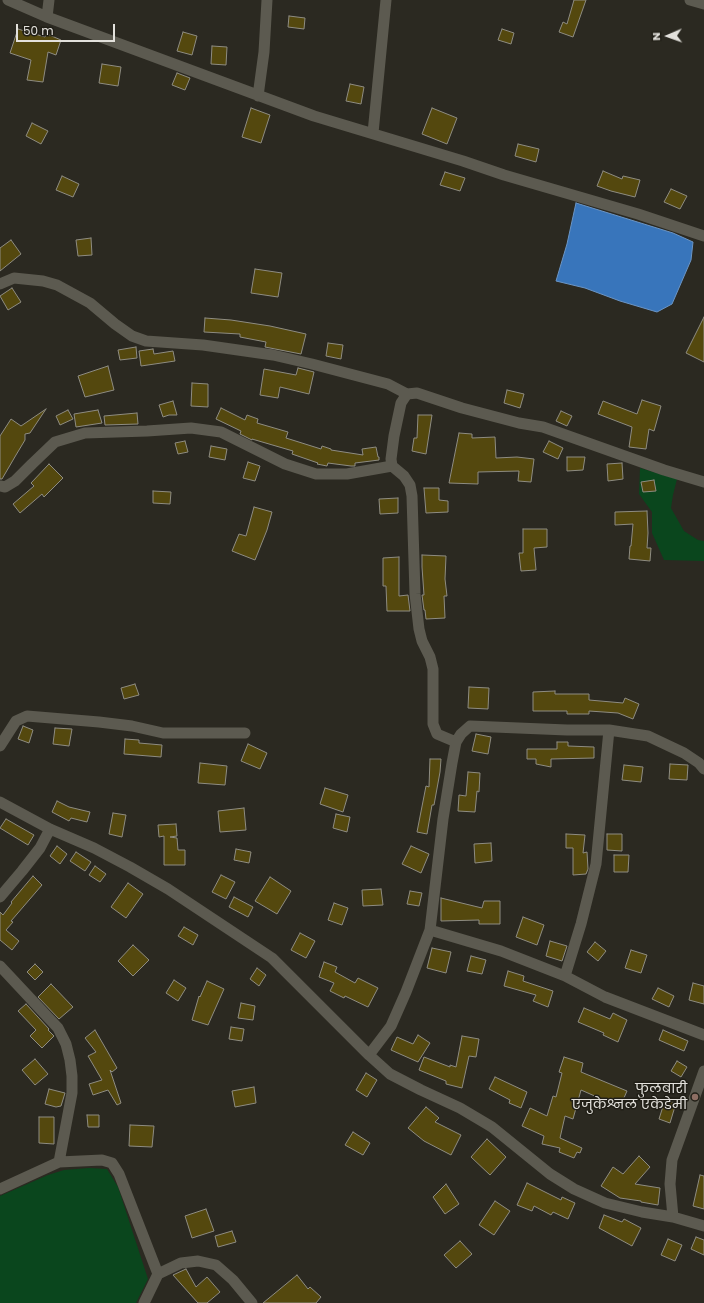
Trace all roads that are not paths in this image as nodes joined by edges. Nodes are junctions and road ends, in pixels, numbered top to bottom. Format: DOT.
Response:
graph roads {
  1 [pos="8,0"];
  2 [pos="49,0"];
  3 [pos="267,0"];
  4 [pos="386,0"];
  5 [pos="690,0"];
  6 [pos="704,4"];
  7 [pos="47,17"];
  8 [pos="258,96"];
  9 [pos="373,133"];
  10 [pos="704,236"];
  11 [pos="0,284"];
  12 [pos="407,394"];
  13 [pos="392,466"];
  14 [pos="704,482"];
  15 [pos="0,486"];
  16 [pos="609,730"];
  17 [pos="245,733"];
  18 [pos="456,742"];
  19 [pos="0,746"];
  20 [pos="704,770"];
  21 [pos="0,802"];
  22 [pos="50,830"];
  23 [pos="0,897"];
  24 [pos="430,930"];
  25 [pos="0,966"];
  26 [pos="565,976"];
  27 [pos="704,1035"];
  28 [pos="369,1055"];
  29 [pos="704,1071"];
  30 [pos="59,1162"];
  31 [pos="0,1189"];
  32 [pos="673,1217"];
  33 [pos="704,1226"];
  34 [pos="158,1274"];
  35 [pos="144,1303"];
  36 [pos="252,1303"];
  1 -- 7 [label="street"];
  2 -- 7 [label="street"];
  3 -- 8 [label="street"];
  4 -- 9 [label="street"];
  5 -- 6 [label="street"];
  7 -- 8 [label="street"];
  8 -- 9 [label="street"];
  9 -- 10 [label="street"];
  11 -- 12 [label="street"];
  12 -- 13 [label="street"];
  12 -- 14 [label="street"];
  13 -- 15 [label="street"];
  13 -- 18 [label="street"];
  16 -- 18 [label="street"];
  16 -- 20 [label="street"];
  16 -- 26 [label="street"];
  17 -- 19 [label="street"];
  18 -- 24 [label="street"];
  21 -- 22 [label="street"];
  22 -- 23 [label="street"];
  22 -- 28 [label="street"];
  24 -- 26 [label="street"];
  24 -- 28 [label="street"];
  25 -- 30 [label="street"];
  26 -- 27 [label="street"];
  28 -- 32 [label="street"];
  29 -- 32 [label="street"];
  30 -- 31 [label="street"];
  30 -- 34 [label="street"];
  32 -- 33 [label="street"];
  34 -- 35 [label="street"];
  34 -- 36 [label="street"];
}
